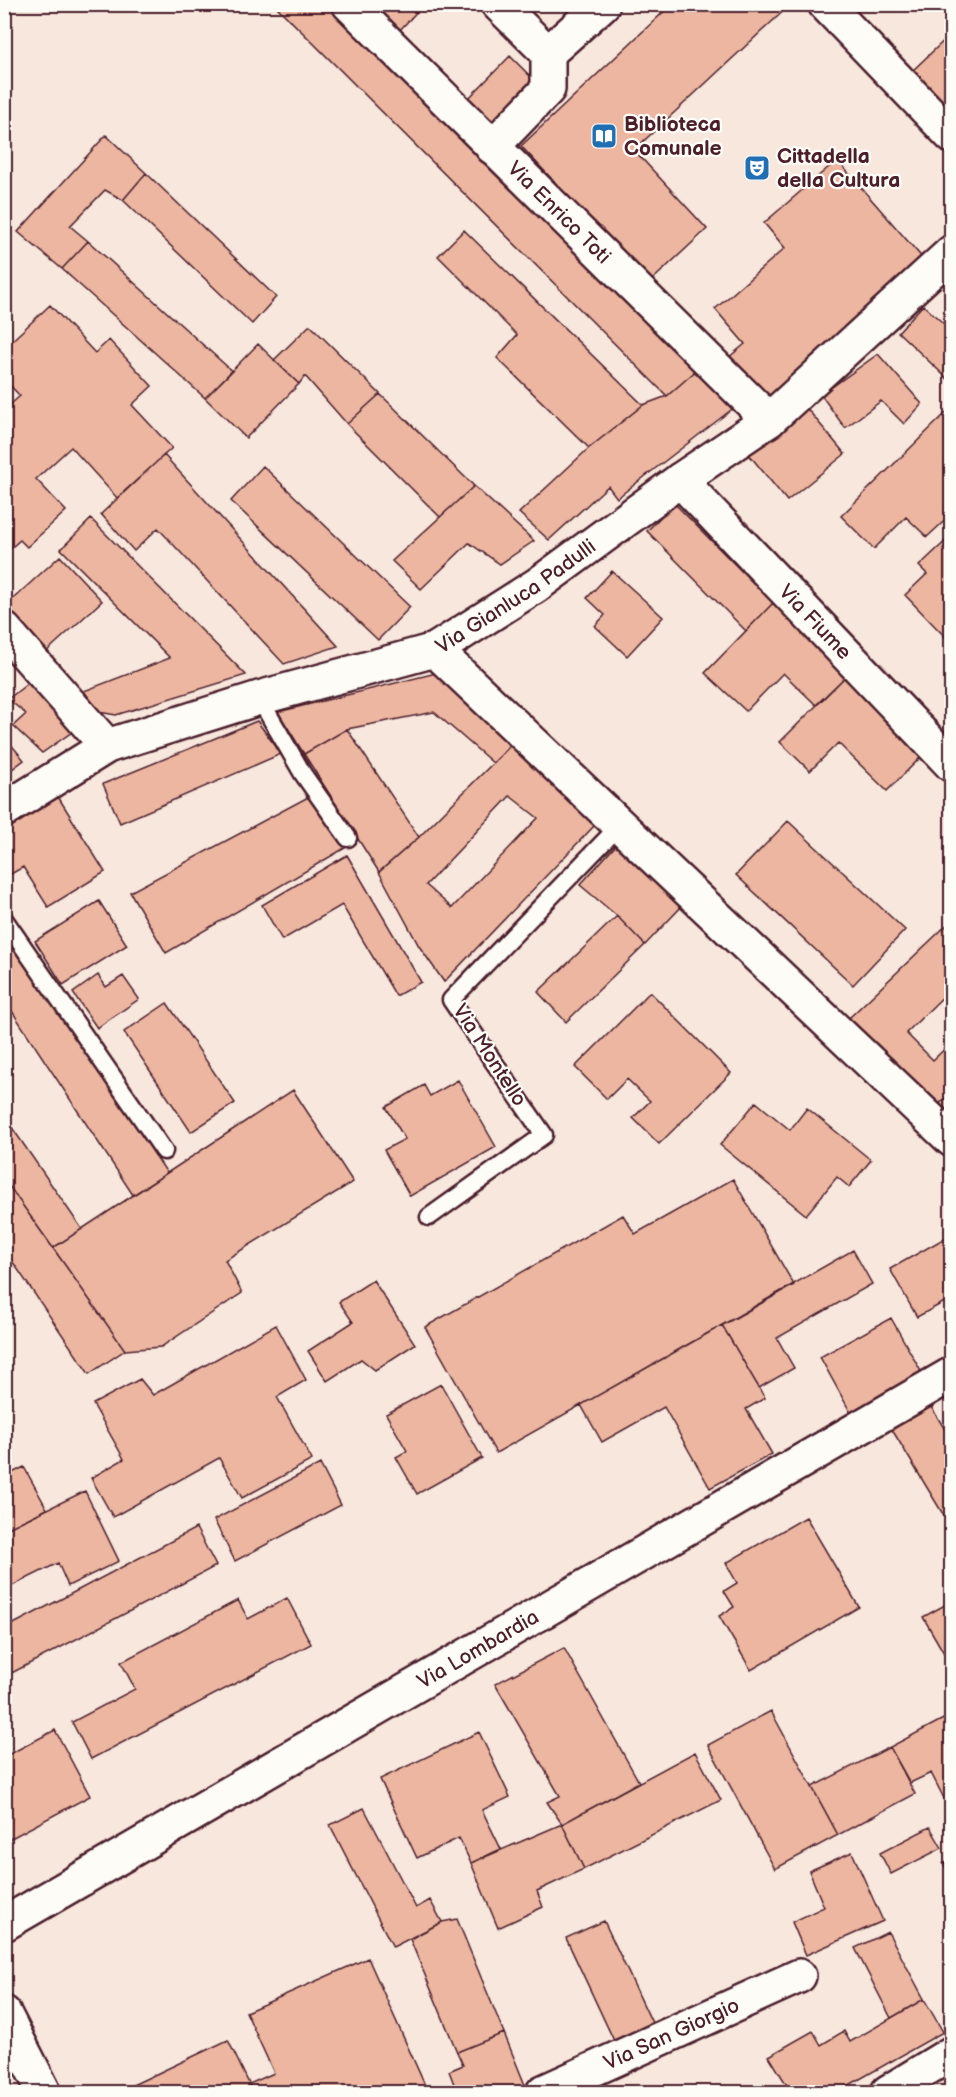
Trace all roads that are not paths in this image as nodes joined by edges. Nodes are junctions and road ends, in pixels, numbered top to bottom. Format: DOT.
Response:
graph roads {
  1 [pos="350,4"];
  2 [pos="498,4"];
  3 [pos="603,4"];
  4 [pos="825,4"];
  5 [pos="548,53"];
  6 [pos="951,136"];
  7 [pos="492,147"];
  8 [pos="951,252"];
  9 [pos="769,420"];
  10 [pos="680,480"];
  11 [pos="4,629"];
  12 [pos="435,650"];
  13 [pos="259,698"];
  14 [pos="107,746"];
  15 [pos="951,765"];
  16 [pos="4,810"];
  17 [pos="621,824"];
  18 [pos="348,838"];
  19 [pos="4,919"];
  20 [pos="951,1140"];
  21 [pos="164,1151"];
  22 [pos="429,1217"];
  23 [pos="951,1374"];
  24 [pos="4,1924"];
  25 [pos="799,1976"];
  26 [pos="4,2013"];
  27 [pos="951,2053"];
  28 [pos="44,2092"];
  29 [pos="543,2092"];
  30 [pos="888,2092"];
  1 -- 7 [label="street, Via Enrico Toti"];
  2 -- 5 [label="street"];
  3 -- 5 [label="street"];
  4 -- 6 [label="street"];
  5 -- 7 [label="street"];
  7 -- 9 [label="street, Via Enrico Toti"];
  8 -- 9 [label="street, Via Gianluca Padulli"];
  9 -- 10 [label="street, Via Gianluca Padulli"];
  10 -- 12 [label="street, Via Gianluca Padulli"];
  10 -- 15 [label="street, Via Fiume"];
  11 -- 14 [label="street"];
  12 -- 13 [label="street, Via Gianluca Padulli"];
  12 -- 17 [label="street"];
  13 -- 14 [label="street, Via Gianluca Padulli"];
  13 -- 18 [label="lane"];
  14 -- 16 [label="street, Via Gianluca Padulli"];
  17 -- 20 [label="street"];
  17 -- 22 [label="lane, Via Montello"];
  19 -- 21 [label="lane"];
  23 -- 24 [label="street, Via Lombardia"];
  25 -- 29 [label="street, Via San Giorgio"];
  26 -- 28 [label="street"];
  27 -- 30 [label="street"];
}
